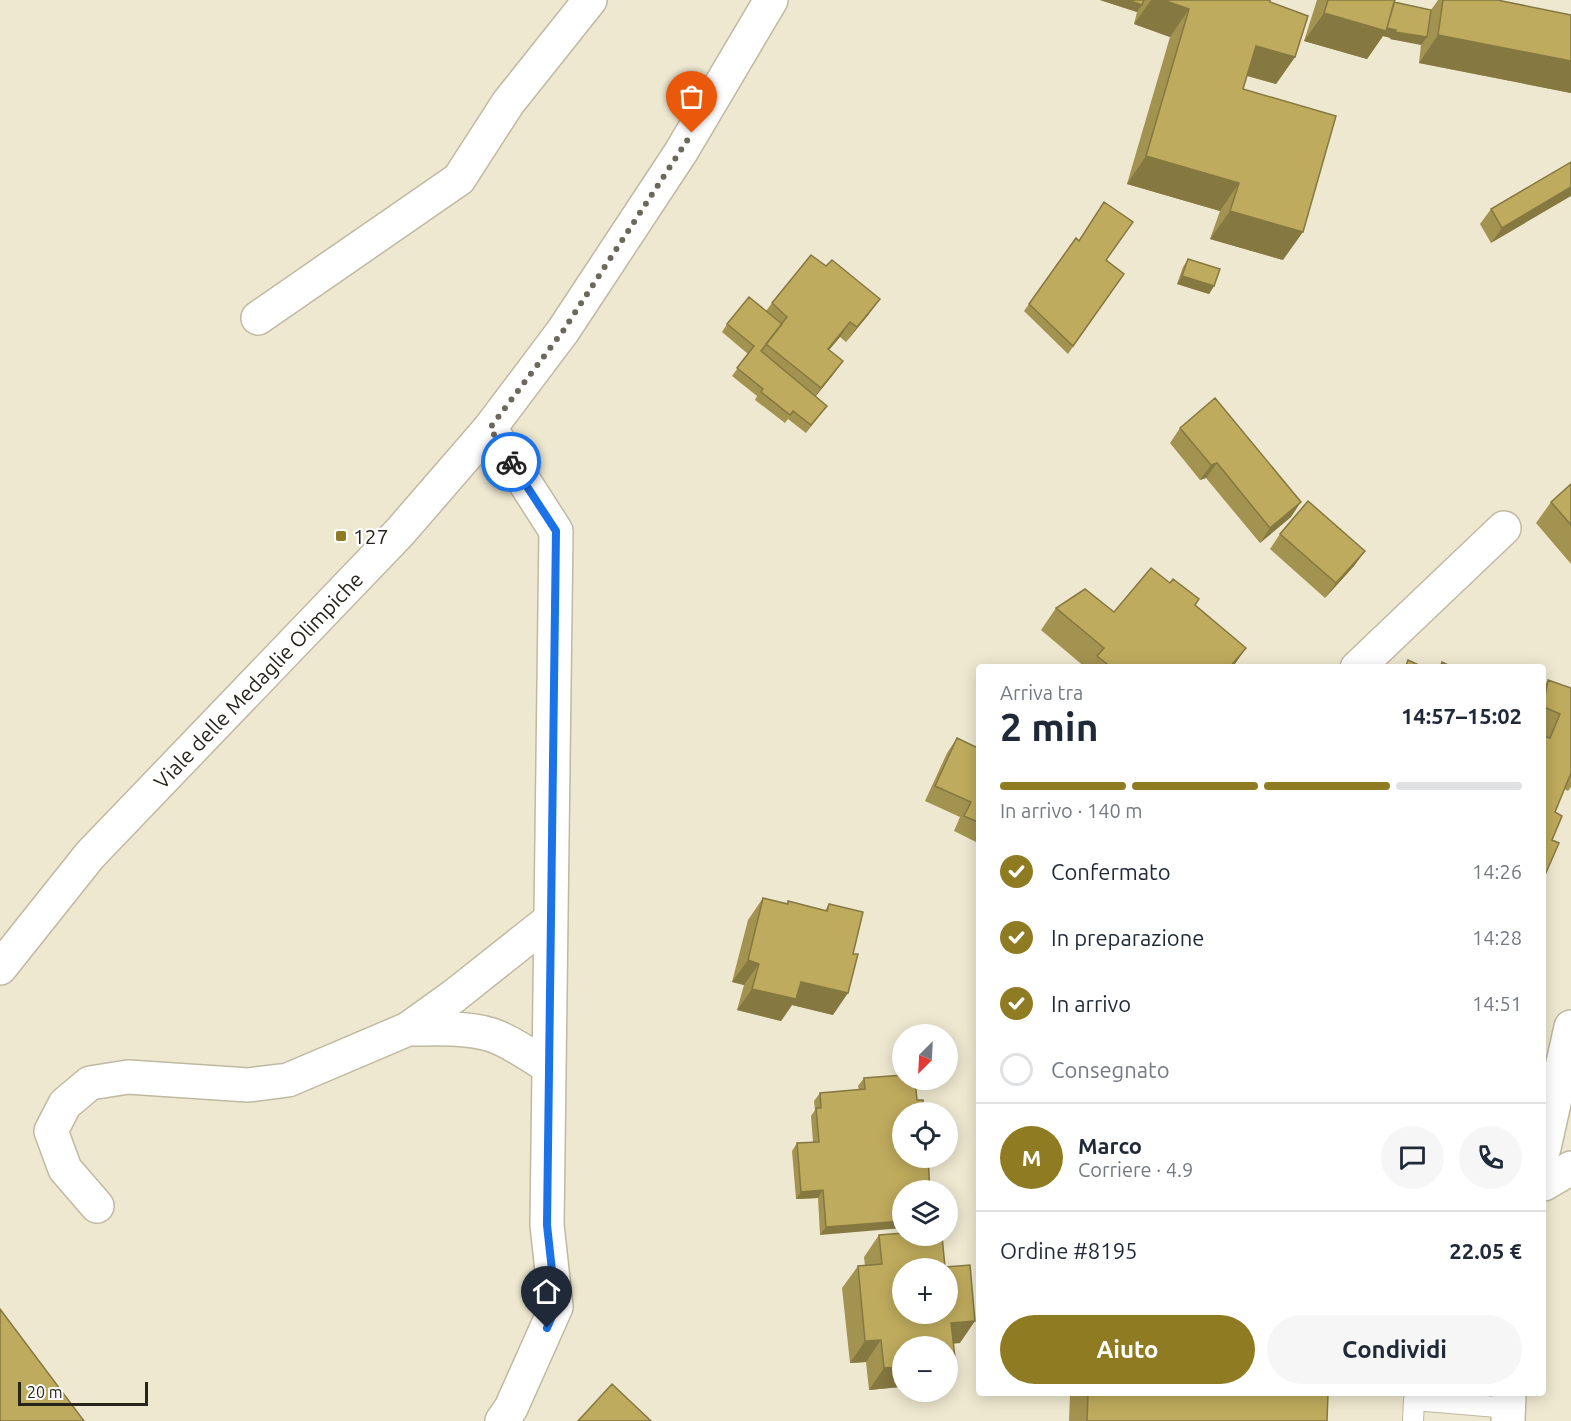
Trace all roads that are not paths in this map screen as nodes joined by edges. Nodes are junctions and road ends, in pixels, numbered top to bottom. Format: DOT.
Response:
graph roads {
  1 [pos="590,0"];
  2 [pos="771,0"];
  3 [pos="258,318"];
  4 [pos="490,428"];
  5 [pos="1504,528"];
  6 [pos="1361,664"];
  7 [pos="551,920"];
  8 [pos="0,968"];
  9 [pos="1571,1027"];
  10 [pos="408,1029"];
  11 [pos="549,1067"];
  12 [pos="1546,1139"];
  13 [pos="1571,1168"];
  14 [pos="1546,1184"];
  15 [pos="97,1206"];
  16 [pos="1414,1397"];
  17 [pos="1509,1408"];
  18 [pos="502,1421"];
  19 [pos="1413,1421"];
  1 -- 3 [label="street"];
  2 -- 4 [label="street, Viale delle Medaglie Olimpiche"];
  4 -- 7 [label="street"];
  4 -- 8 [label="street, Viale delle Medaglie Olimpiche"];
  5 -- 6 [label="street"];
  7 -- 10 [label="street"];
  7 -- 11 [label="street"];
  9 -- 12 [label="street"];
  10 -- 11 [label="street"];
  10 -- 15 [label="street"];
  11 -- 18 [label="street"];
  13 -- 14 [label="street"];
  16 -- 17 [label="lane"];
  16 -- 19 [label="lane"];
}
